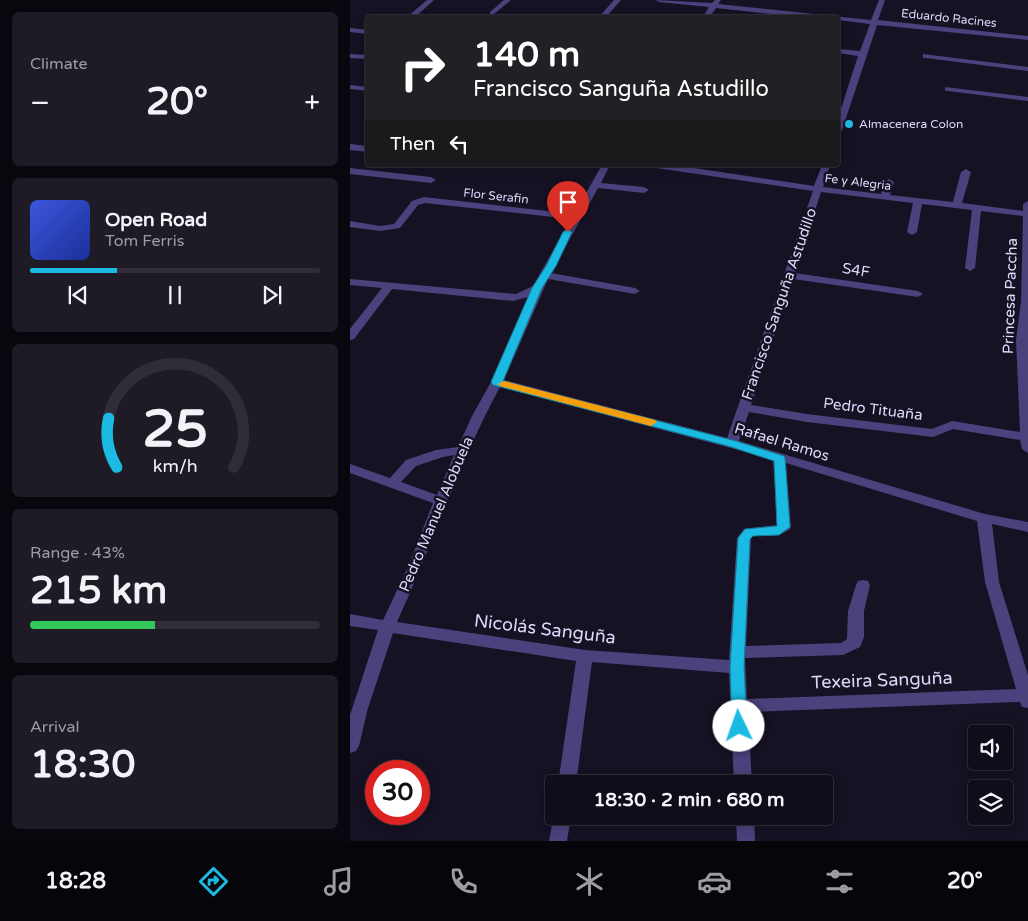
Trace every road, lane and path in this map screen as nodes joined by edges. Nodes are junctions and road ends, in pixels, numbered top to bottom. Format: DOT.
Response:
graph roads {
  1 [pos="431,0"];
  2 [pos="508,0"];
  3 [pos="618,0"];
  4 [pos="659,0"];
  5 [pos="882,0"];
  6 [pos="716,2"];
  7 [pos="492,13"];
  8 [pos="413,15"];
  9 [pos="604,15"];
  10 [pos="707,15"];
  11 [pos="819,15"];
  12 [pos="840,18"];
  13 [pos="875,22"];
  14 [pos="350,30"];
  15 [pos="365,32"];
  16 [pos="1028,38"];
  17 [pos="840,51"];
  18 [pos="863,54"];
  19 [pos="350,56"];
  20 [pos="926,56"];
  21 [pos="365,58"];
  22 [pos="1028,69"];
  23 [pos="350,87"];
  24 [pos="365,89"];
  25 [pos="948,89"];
  26 [pos="1028,99"];
  27 [pos="840,100"];
  28 [pos="847,100"];
  29 [pos="840,123"];
  30 [pos="350,148"];
  31 [pos="365,149"];
  32 [pos="605,167"];
  33 [pos="670,167"];
  34 [pos="825,167"];
  35 [pos="350,171"];
  36 [pos="966,172"];
  37 [pos="432,180"];
  38 [pos="890,182"];
  39 [pos="595,185"];
  40 [pos="818,189"];
  41 [pos="644,190"];
  42 [pos="884,197"];
  43 [pos="918,201"];
  44 [pos="1028,204"];
  45 [pos="957,206"];
  46 [pos="977,208"];
  47 [pos="1028,214"];
  48 [pos="576,217"];
  49 [pos="350,224"];
  50 [pos="912,232"];
  51 [pos="970,268"];
  52 [pos="544,275"];
  53 [pos="789,275"];
  54 [pos="350,282"];
  55 [pos="389,286"];
  56 [pos="537,288"];
  57 [pos="635,291"];
  58 [pos="918,294"];
  59 [pos="350,315"];
  60 [pos="364,317"];
  61 [pos="350,338"];
  62 [pos="497,382"];
  63 [pos="744,407"];
  64 [pos="732,443"];
  65 [pos="1027,443"];
  66 [pos="463,450"];
  67 [pos="780,458"];
  68 [pos="350,468"];
  69 [pos="392,484"];
  70 [pos="441,501"];
  71 [pos="984,518"];
  72 [pos="1028,527"];
  73 [pos="863,585"];
  74 [pos="350,620"];
  75 [pos="387,627"];
  76 [pos="586,656"];
  77 [pos="737,659"];
  78 [pos="1027,697"];
  79 [pos="738,706"];
  80 [pos="350,746"];
  81 [pos="568,775"];
  82 [pos="742,775"];
  83 [pos="561,825"];
  84 [pos="745,825"];
  85 [pos="558,841"];
  86 [pos="746,841"];
  1 -- 8 [label="street"];
  2 -- 7 [label="street"];
  3 -- 9 [label="street"];
  4 -- 6 [label="street, Eduardo Racines"];
  5 -- 13 [label="street"];
  6 -- 10 [label="street"];
  6 -- 11 [label="street, Eduardo Racines"];
  12 -- 13 [label="street, Eduardo Racines"];
  13 -- 16 [label="street, Eduardo Racines"];
  13 -- 18 [label="street"];
  14 -- 15 [label="street"];
  17 -- 18 [label="street"];
  18 -- 28 [label="street"];
  19 -- 21 [label="street"];
  20 -- 22 [label="street"];
  23 -- 24 [label="street"];
  25 -- 26 [label="street"];
  27 -- 28 [label="street"];
  28 -- 29 [label="street"];
  30 -- 31 [label="street"];
  32 -- 39 [label="street, Pedro Manuel Alobuela"];
  33 -- 40 [label="street, Fe y Alegria"];
  34 -- 40 [label="street, Francisco Sanguña Astudillo"];
  35 -- 37 [label="street"];
  36 -- 45 [label="street"];
  38 -- 42 [label="street"];
  39 -- 41 [label="street"];
  39 -- 48 [label="street, Pedro Manuel Alobuela"];
  40 -- 42 [label="street, Fe y Alegria"];
  40 -- 53 [label="street, Francisco Sanguña Astudillo"];
  42 -- 43 [label="street, Fe y Alegria"];
  43 -- 45 [label="street, Fe y Alegria"];
  43 -- 50 [label="street"];
  44 -- 47 [label="street, Princesa Paccha"];
  45 -- 46 [label="street, Fe y Alegria"];
  46 -- 47 [label="street, Fe y Alegria"];
  46 -- 51 [label="street"];
  47 -- 65 [label="street, Princesa Paccha"];
  48 -- 49 [label="street, Flor Serafin"];
  48 -- 52 [label="street, Pedro Manuel Alobuela"];
  52 -- 56 [label="street, Pedro Manuel Alobuela"];
  52 -- 57 [label="street"];
  53 -- 58 [label="street, S4F"];
  53 -- 63 [label="street, Francisco Sanguña Astudillo"];
  54 -- 55 [label="street"];
  55 -- 56 [label="street"];
  55 -- 60 [label="street"];
  56 -- 62 [label="street, Pedro Manuel Alobuela"];
  59 -- 60 [label="street"];
  60 -- 61 [label="street"];
  62 -- 64 [label="street, Rafael Ramos"];
  62 -- 66 [label="street, Pedro Manuel Alobuela"];
  63 -- 64 [label="street, Francisco Sanguña Astudillo"];
  63 -- 65 [label="street, Pedro Tituaña"];
  64 -- 67 [label="street, Rafael Ramos"];
  66 -- 69 [label="street"];
  66 -- 70 [label="street, Pedro Manuel Alobuela"];
  67 -- 71 [label="street, Rafael Ramos"];
  67 -- 77 [label="street"];
  68 -- 69 [label="street"];
  69 -- 70 [label="street"];
  70 -- 75 [label="street, Pedro Manuel Alobuela"];
  71 -- 72 [label="street, Rafael Ramos"];
  71 -- 78 [label="street"];
  73 -- 77 [label="street, Nicolás Sanguña"];
  74 -- 75 [label="street, Nicolás Sanguña"];
  75 -- 76 [label="street, Nicolás Sanguña"];
  75 -- 80 [label="street, Pedro Manuel Alobuela"];
  76 -- 77 [label="street, Nicolás Sanguña"];
  76 -- 81 [label="street"];
  77 -- 79 [label="street"];
  78 -- 79 [label="street, Texeira Sanguña"];
  79 -- 82 [label="street"];
  83 -- 85 [label="street"];
  84 -- 86 [label="street"];
}
